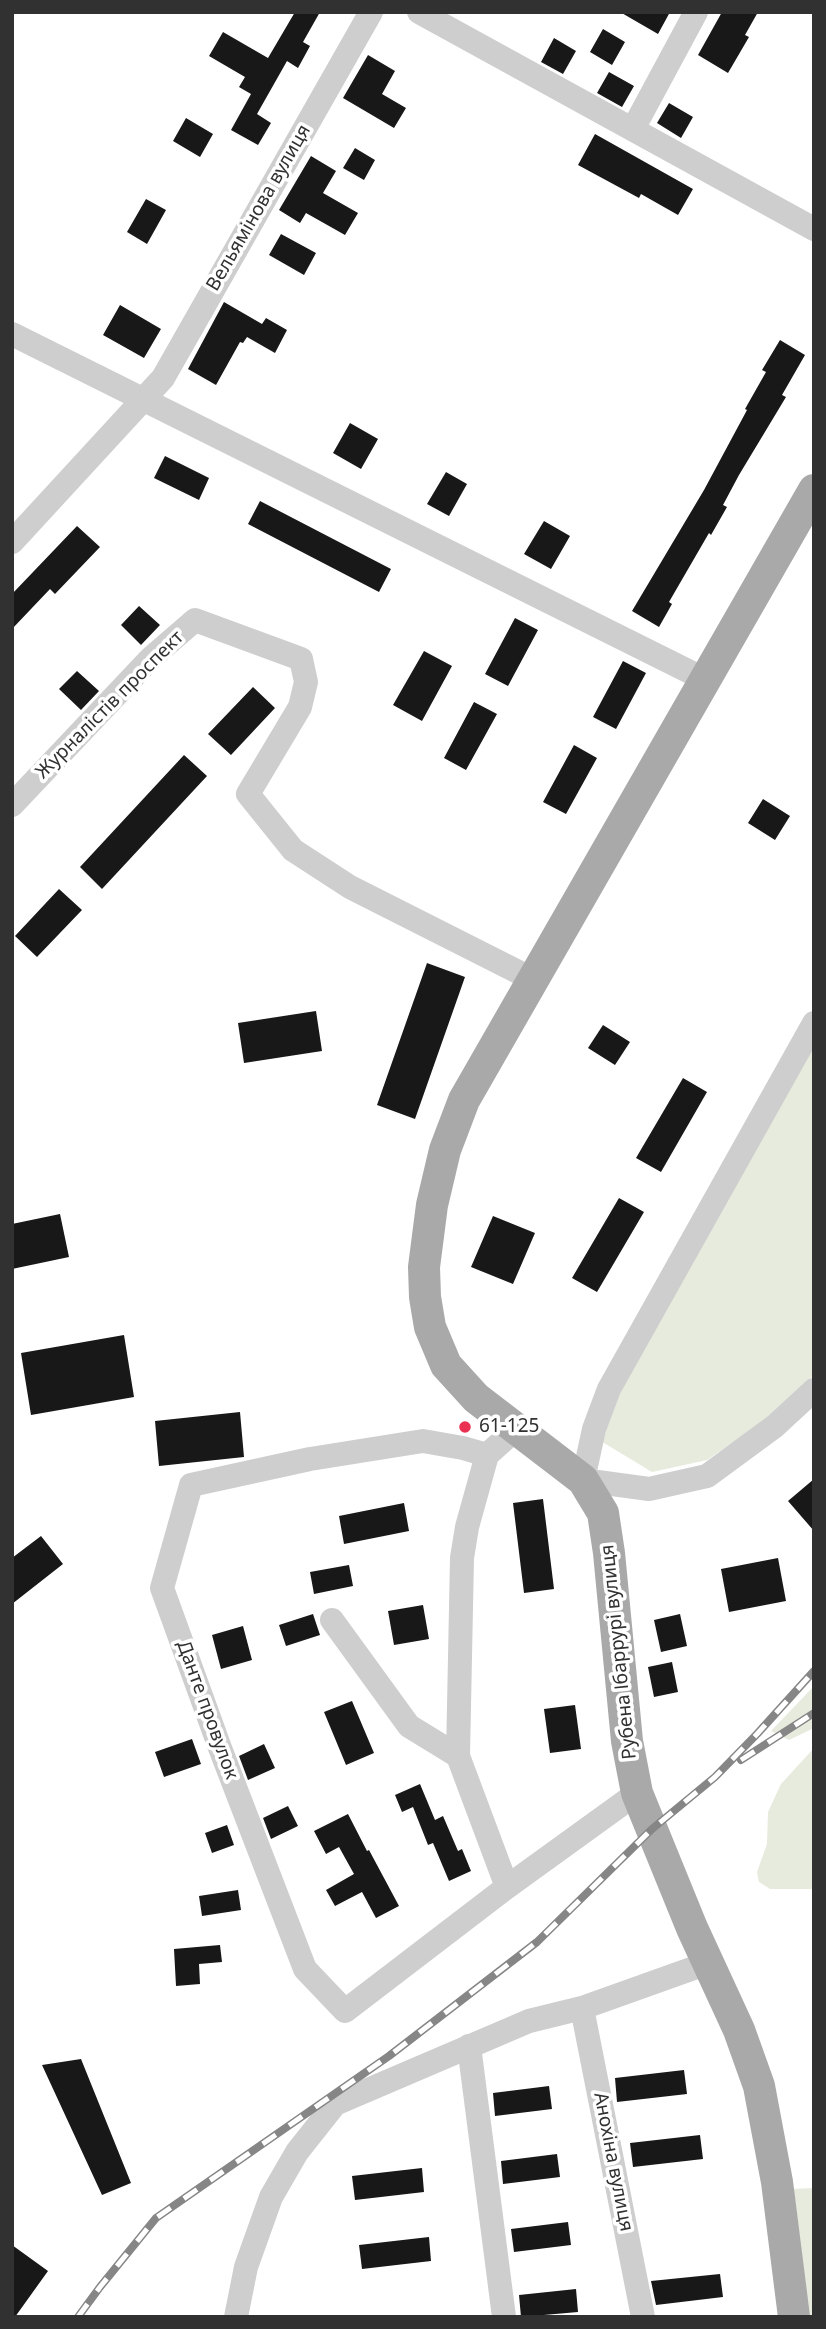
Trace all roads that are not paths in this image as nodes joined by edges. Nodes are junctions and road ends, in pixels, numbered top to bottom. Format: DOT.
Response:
graph roads {
  1 [pos="370,12"];
  2 [pos="419,12"];
  3 [pos="696,12"];
  4 [pos="633,129"];
  5 [pos="814,229"];
  6 [pos="12,334"];
  7 [pos="142,400"];
  8 [pos="814,490"];
  9 [pos="12,542"];
  10 [pos="706,680"];
  11 [pos="12,805"];
  12 [pos="534,980"];
  13 [pos="814,1023"];
  14 [pos="814,1390"];
  15 [pos="517,1428"];
  16 [pos="487,1455"];
  17 [pos="583,1480"];
  18 [pos="332,1620"];
  19 [pos="458,1756"];
  20 [pos="637,1793"];
  21 [pos="508,1887"];
  22 [pos="708,1964"];
  23 [pos="582,2008"];
  24 [pos="469,2046"];
  25 [pos="236,2317"];
  26 [pos="504,2317"];
  27 [pos="643,2317"];
  28 [pos="794,2317"];
  1 -- 7 [label="street, Вельямінова вулиця"];
  2 -- 4 [label="street"];
  3 -- 4 [label="street"];
  4 -- 5 [label="street"];
  6 -- 7 [label="street"];
  7 -- 9 [label="street"];
  7 -- 10 [label="street"];
  8 -- 10 [label="main road"];
  10 -- 12 [label="main road"];
  11 -- 12 [label="street, Журналістів проспект"];
  12 -- 15 [label="main road"];
  13 -- 17 [label="street"];
  14 -- 17 [label="street"];
  15 -- 16 [label="street"];
  15 -- 17 [label="main road"];
  16 -- 19 [label="street"];
  16 -- 21 [label="street, Данте провулок"];
  17 -- 20 [label="main road, Рубена Ібаррурі вулиця"];
  18 -- 19 [label="street"];
  19 -- 21 [label="street"];
  20 -- 21 [label="street, Данте провулок"];
  20 -- 22 [label="main road, Рубена Ібаррурі вулиця"];
  22 -- 23 [label="street"];
  22 -- 28 [label="main road, Рубена Ібаррурі вулиця"];
  23 -- 24 [label="street"];
  23 -- 27 [label="street, Анохіна вулиця"];
  24 -- 25 [label="street"];
  24 -- 26 [label="street"];
}
